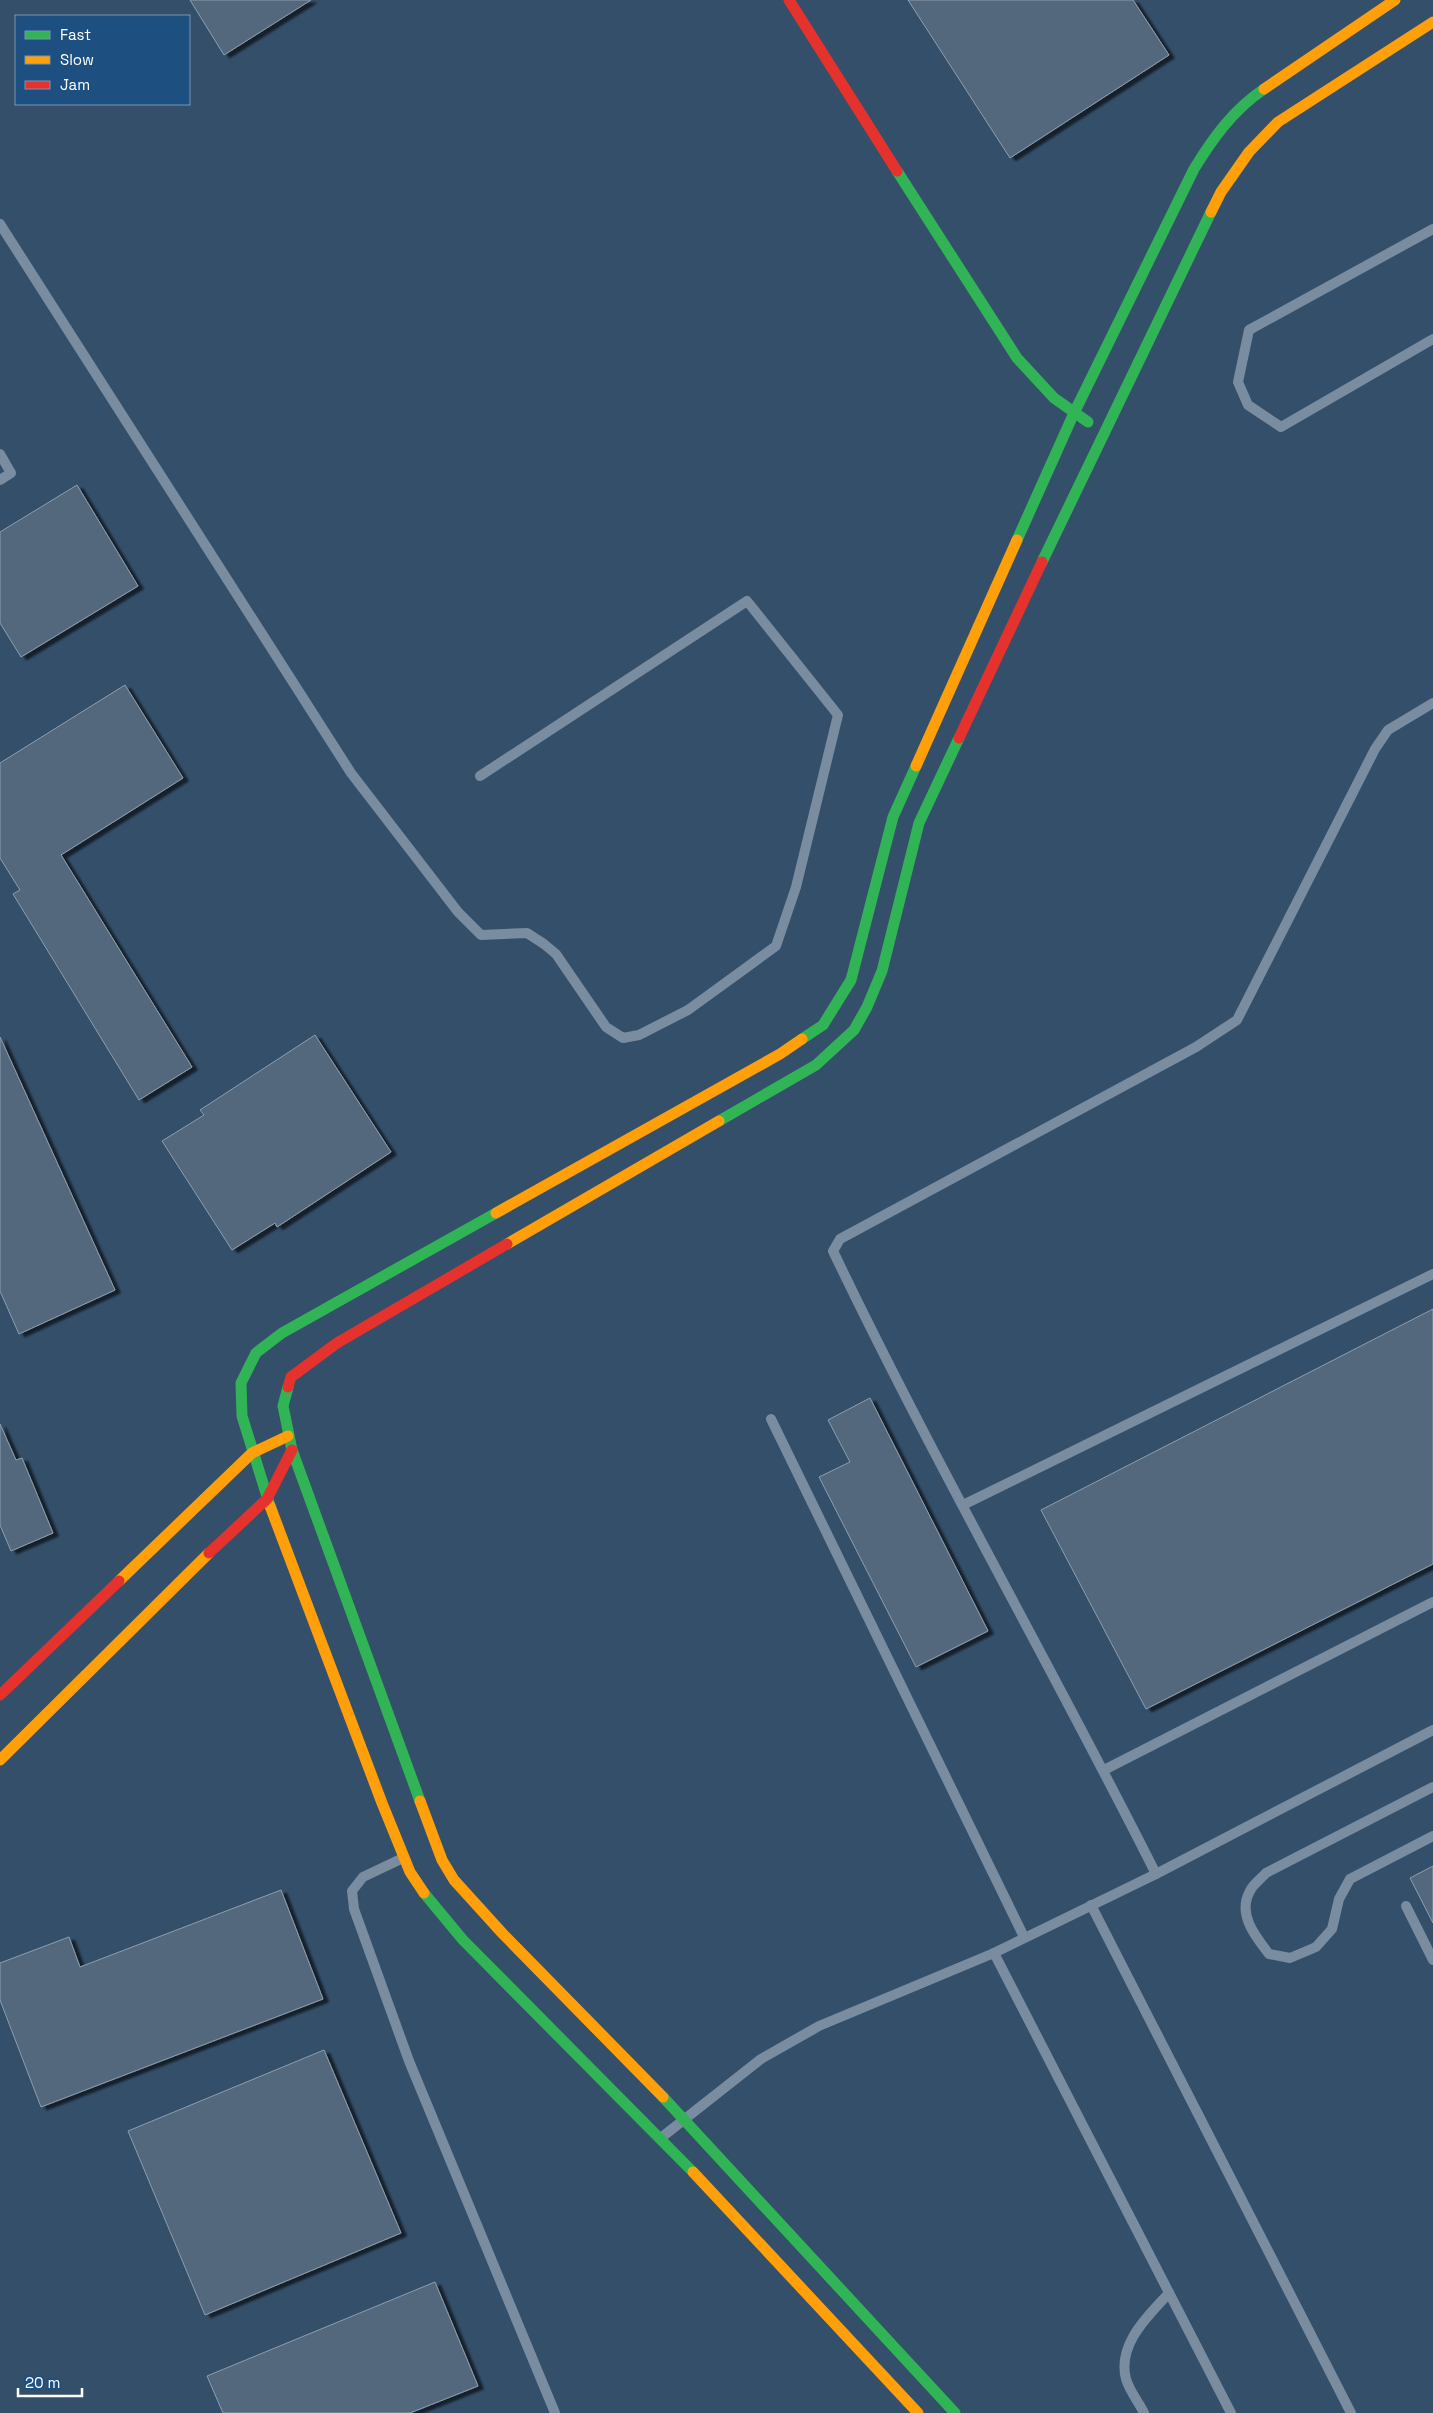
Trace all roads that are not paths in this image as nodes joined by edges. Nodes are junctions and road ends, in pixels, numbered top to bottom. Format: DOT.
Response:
graph roads {
  1 [pos="789,0"];
  2 [pos="1395,0"];
  3 [pos="1433,22"];
  4 [pos="0,224"];
  5 [pos="1433,229"];
  6 [pos="1433,340"];
  7 [pos="1074,413"];
  8 [pos="1104,430"];
  9 [pos="0,454"];
  10 [pos="0,480"];
  11 [pos="1433,703"];
  12 [pos="480,776"];
  13 [pos="1433,1274"];
  14 [pos="771,1419"];
  15 [pos="288,1436"];
  16 [pos="292,1450"];
  17 [pos="252,1453"];
  18 [pos="267,1499"];
  19 [pos="963,1505"];
  20 [pos="1433,1602"];
  21 [pos="0,1696"];
  22 [pos="1433,1730"];
  23 [pos="0,1760"];
  24 [pos="1104,1770"];
  25 [pos="1433,1787"];
  26 [pos="1433,1836"];
  27 [pos="404,1857"];
  28 [pos="1156,1874"];
  29 [pos="1091,1905"];
  30 [pos="1406,1906"];
  31 [pos="1024,1937"];
  32 [pos="994,1952"];
  33 [pos="1433,1960"];
  34 [pos="686,2120"];
  35 [pos="661,2137"];
  36 [pos="1169,2293"];
  37 [pos="555,2413"];
  38 [pos="918,2413"];
  39 [pos="955,2413"];
  40 [pos="1144,2413"];
  41 [pos="1231,2413"];
  42 [pos="1351,2413"];
  1 -- 7 [label="street"];
  2 -- 7 [label="street"];
  3 -- 8 [label="street"];
  4 -- 12 [label="lane"];
  5 -- 6 [label="lane"];
  7 -- 8 [label="street"];
  7 -- 17 [label="street"];
  8 -- 15 [label="street"];
  9 -- 10 [label="lane"];
  11 -- 19 [label="lane"];
  13 -- 19 [label="lane"];
  14 -- 31 [label="lane"];
  15 -- 16 [label="street"];
  15 -- 17 [label="street"];
  16 -- 18 [label="street"];
  16 -- 34 [label="street"];
  17 -- 18 [label="street"];
  17 -- 21 [label="street"];
  18 -- 23 [label="street"];
  18 -- 27 [label="street"];
  19 -- 24 [label="lane"];
  20 -- 24 [label="lane"];
  22 -- 28 [label="lane"];
  24 -- 28 [label="lane"];
  25 -- 26 [label="lane"];
  27 -- 35 [label="street"];
  27 -- 37 [label="lane"];
  28 -- 29 [label="lane"];
  29 -- 31 [label="lane"];
  29 -- 42 [label="lane"];
  30 -- 33 [label="lane"];
  31 -- 32 [label="lane"];
  32 -- 34 [label="lane"];
  32 -- 36 [label="lane"];
  34 -- 35 [label="lane"];
  34 -- 39 [label="street"];
  35 -- 38 [label="street"];
  36 -- 40 [label="lane"];
  36 -- 41 [label="lane"];
}
